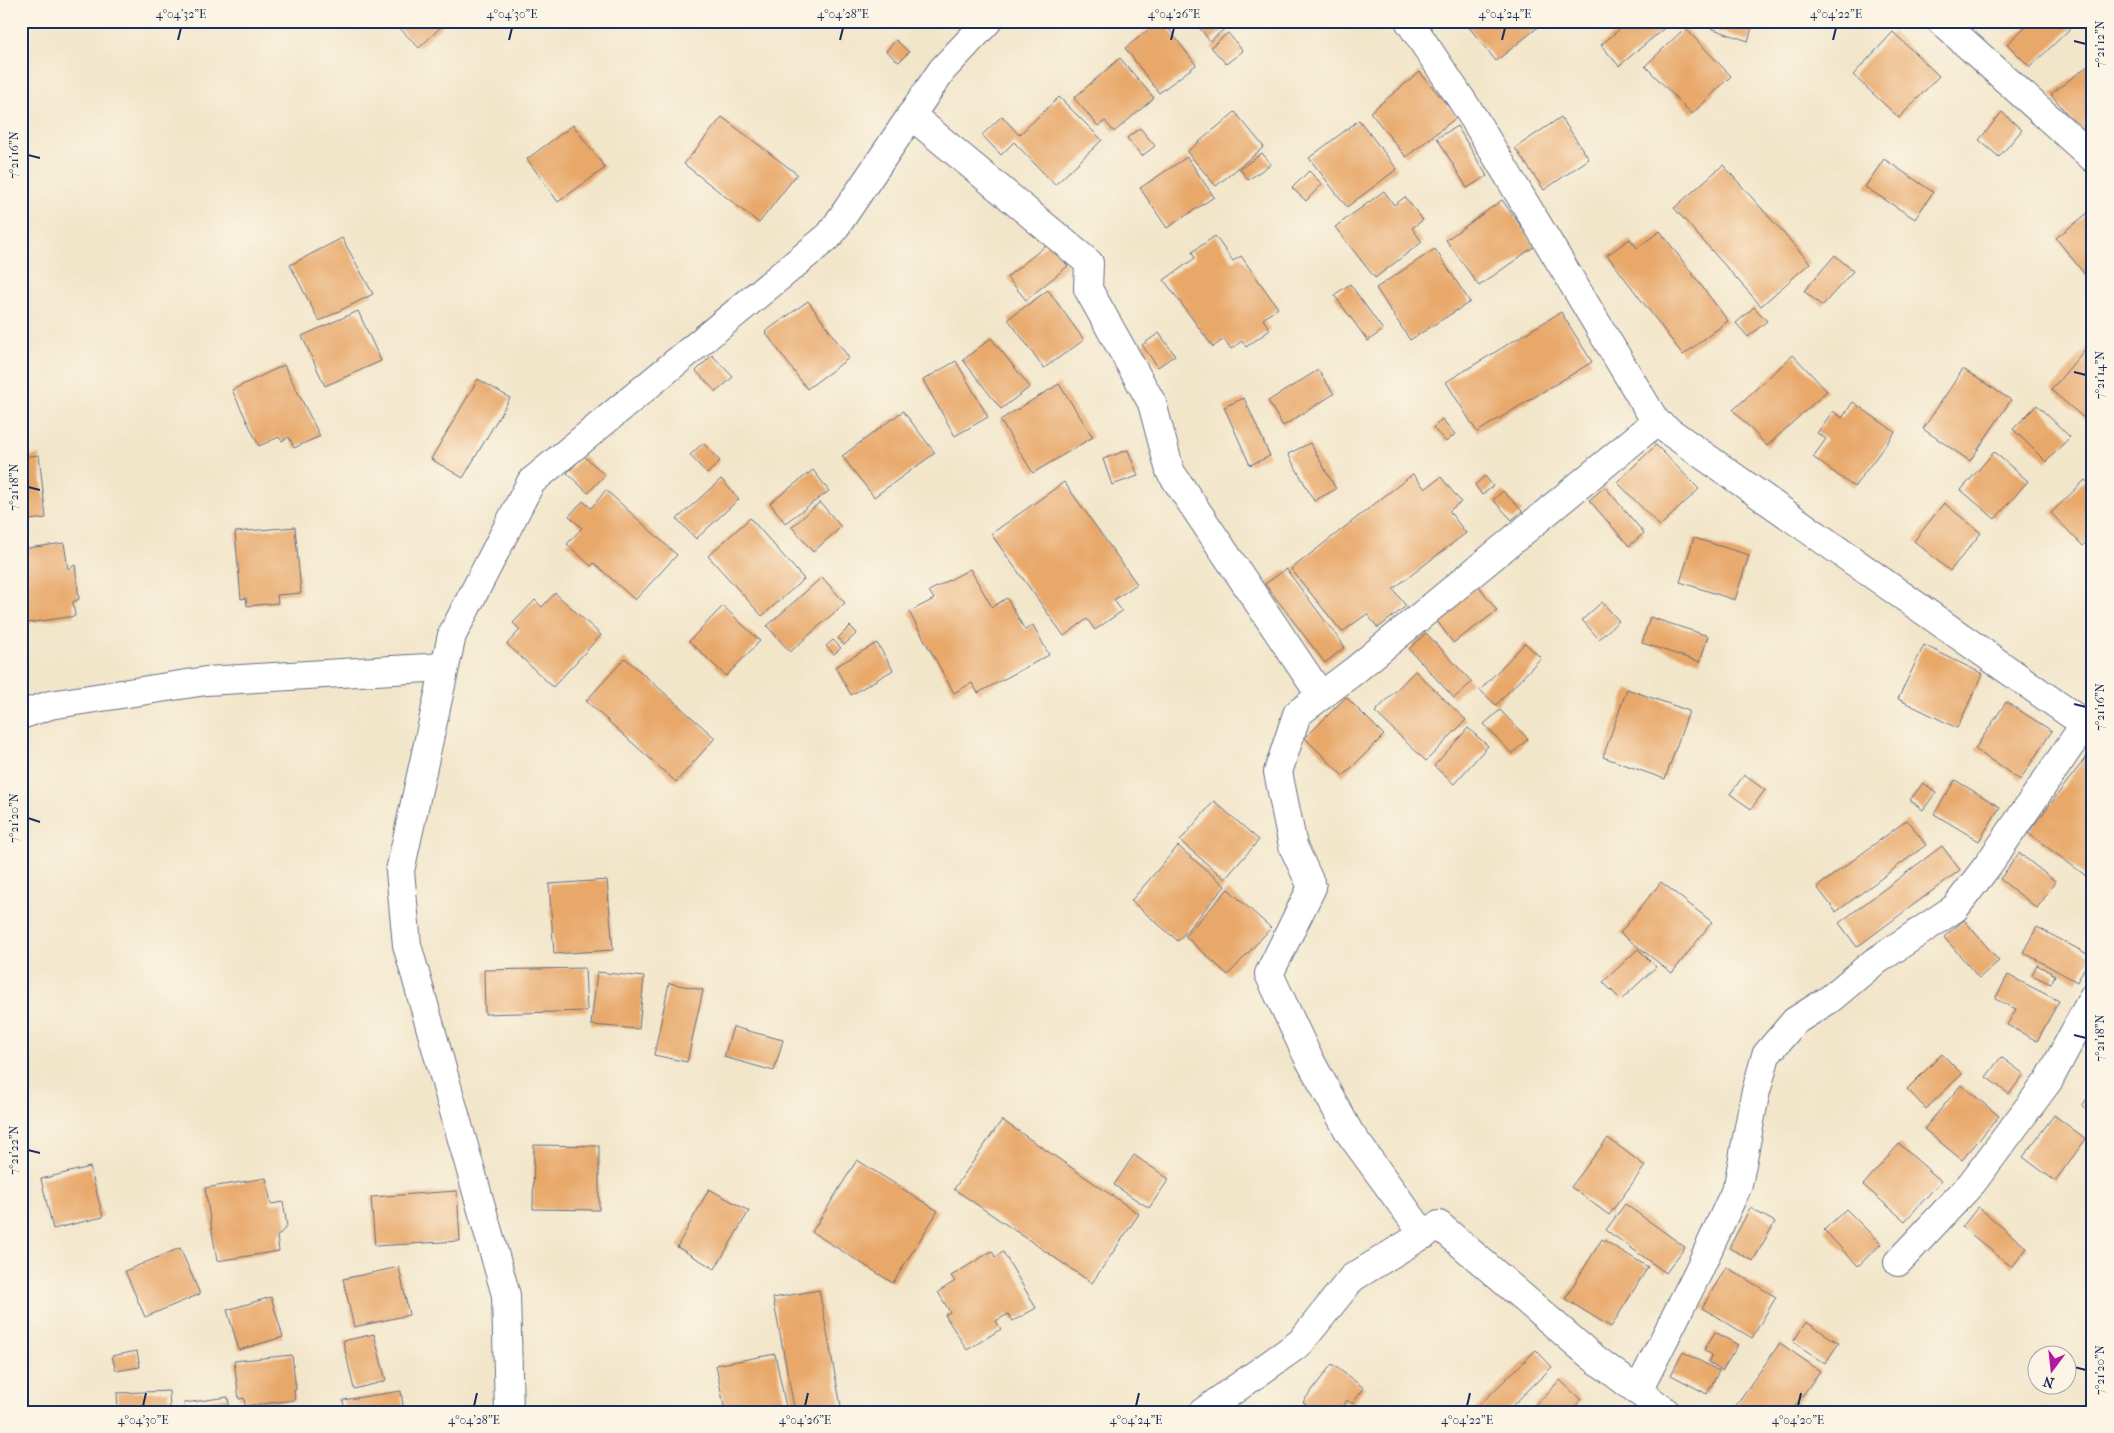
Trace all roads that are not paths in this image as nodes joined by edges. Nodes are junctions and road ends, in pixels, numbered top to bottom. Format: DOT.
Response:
graph roads {
  1 [pos="988,21"];
  2 [pos="1409,21"];
  3 [pos="1941,21"];
  4 [pos="911,115"];
  5 [pos="2093,158"];
  6 [pos="1656,422"];
  7 [pos="444,667"];
  8 [pos="1320,696"];
  9 [pos="21,715"];
  10 [pos="2089,727"];
  11 [pos="2093,996"];
  12 [pos="1424,1234"];
  13 [pos="1898,1262"];
  14 [pos="1638,1391"];
  15 [pos="509,1412"];
  16 [pos="1203,1412"];
  17 [pos="1666,1412"];
  1 -- 4 [label="street"];
  2 -- 6 [label="street"];
  3 -- 5 [label="street"];
  4 -- 7 [label="street"];
  4 -- 8 [label="street"];
  6 -- 8 [label="street"];
  6 -- 10 [label="street"];
  7 -- 9 [label="street"];
  7 -- 15 [label="street"];
  8 -- 12 [label="street"];
  10 -- 14 [label="street"];
  11 -- 13 [label="street"];
  12 -- 14 [label="street"];
  12 -- 16 [label="street"];
  14 -- 17 [label="street"];
}
